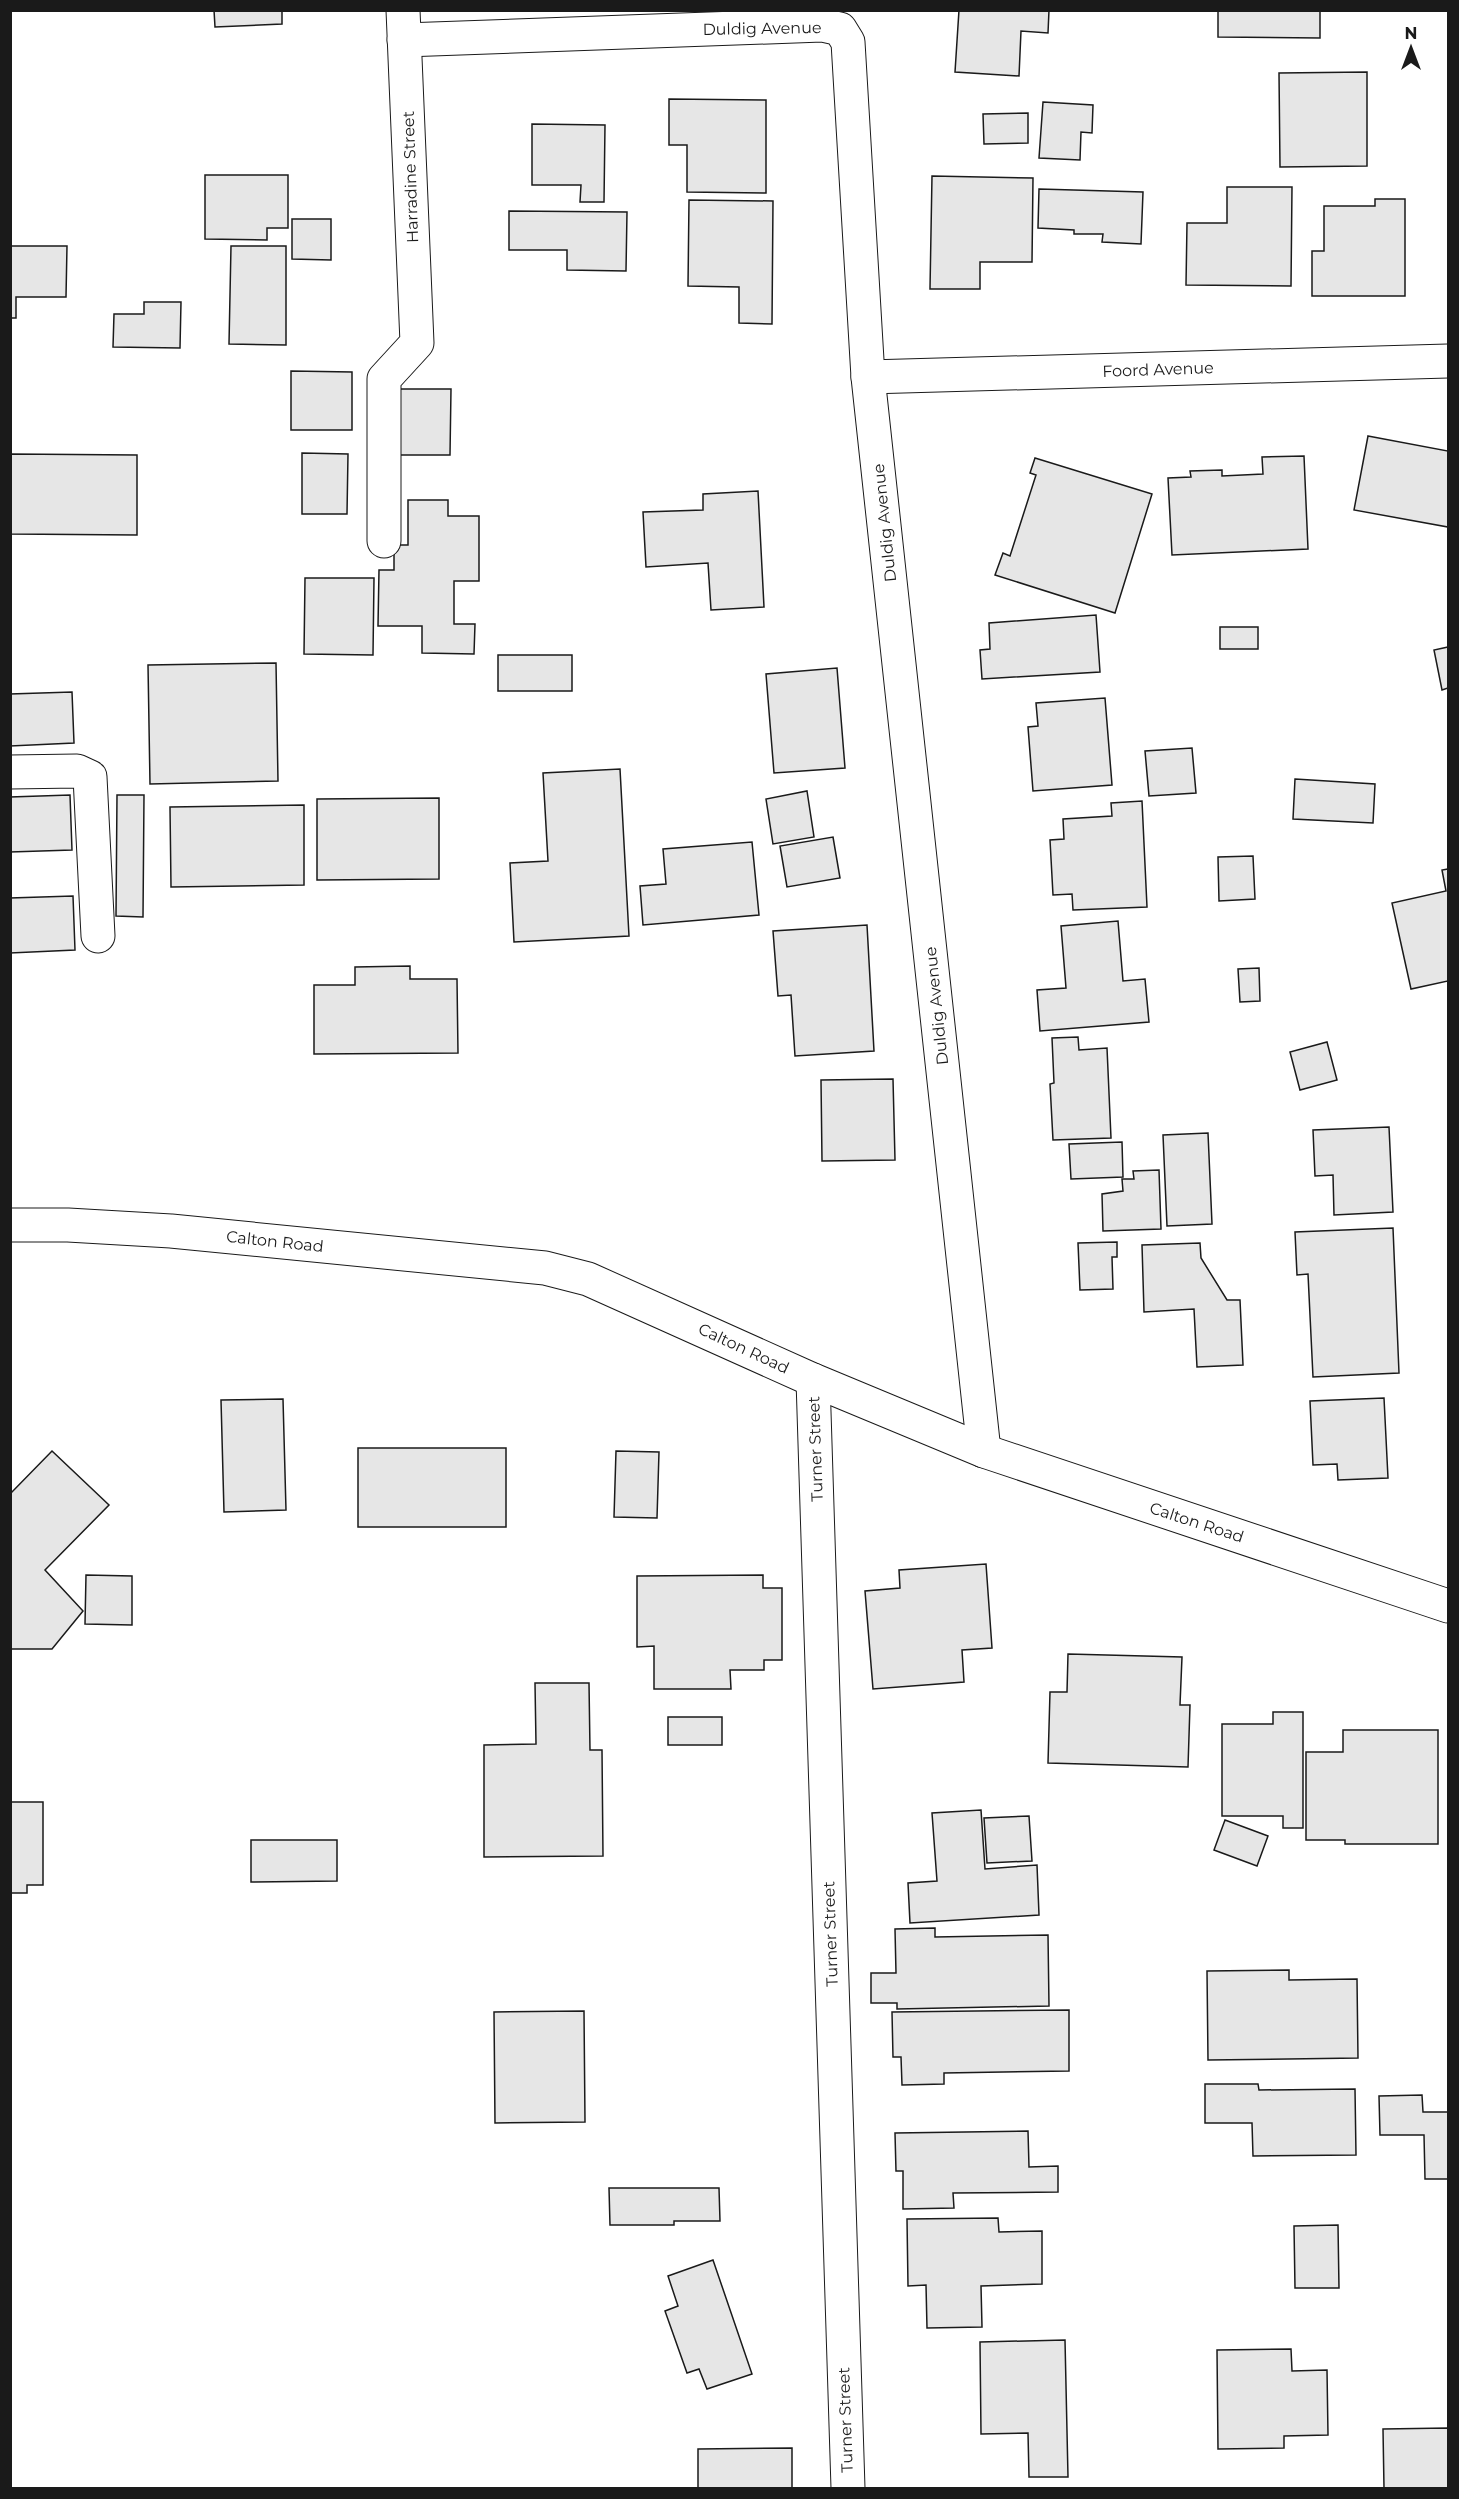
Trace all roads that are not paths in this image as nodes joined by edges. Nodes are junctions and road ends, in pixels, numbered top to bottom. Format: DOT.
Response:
graph roads {
  1 [pos="404,25"];
  2 [pos="1449,361"];
  3 [pos="868,377"];
  4 [pos="384,541"];
  5 [pos="10,772"];
  6 [pos="98,936"];
  7 [pos="10,1225"];
  8 [pos="813,1380"];
  9 [pos="984,1451"];
  10 [pos="1449,1606"];
  11 [pos="848,2488"];
  1 -- 3 [label="street, Duldig Avenue"];
  1 -- 4 [label="street, Harradine Street"];
  2 -- 3 [label="street, Foord Avenue"];
  3 -- 9 [label="street, Duldig Avenue"];
  5 -- 6 [label="street"];
  7 -- 8 [label="street, Calton Road"];
  8 -- 9 [label="street, Calton Road"];
  8 -- 11 [label="street, Turner Street"];
  9 -- 10 [label="street, Calton Road"];
}
